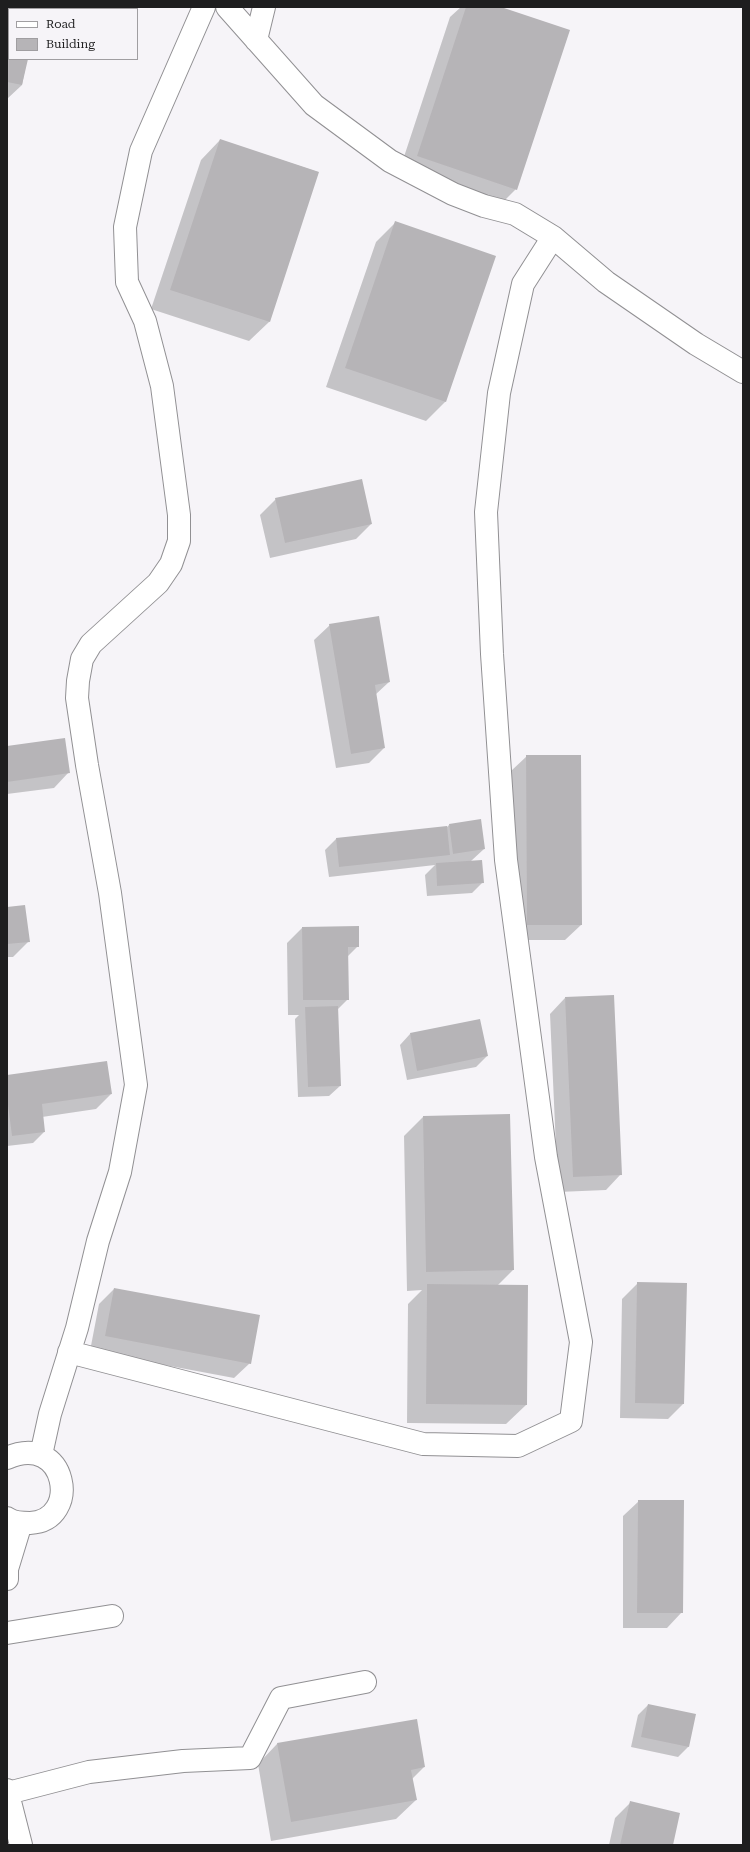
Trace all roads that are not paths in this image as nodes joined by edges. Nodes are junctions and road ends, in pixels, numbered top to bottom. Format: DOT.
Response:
graph roads {
  1 [pos="227,7"];
  2 [pos="264,7"];
  3 [pos="199,11"];
  4 [pos="256,40"];
  5 [pos="553,237"];
  6 [pos="743,372"];
  7 [pos="69,1352"];
  8 [pos="41,1455"];
  9 [pos="7,1458"];
  10 [pos="14,1520"];
  11 [pos="7,1579"];
  12 [pos="112,1616"];
  13 [pos="7,1633"];
  14 [pos="365,1682"];
  15 [pos="7,1791"];
  16 [pos="21,1845"];
  1 -- 4 [label="street"];
  2 -- 4 [label="street"];
  3 -- 7 [label="street"];
  4 -- 5 [label="street"];
  5 -- 6 [label="street"];
  5 -- 7 [label="street"];
  7 -- 8 [label="street"];
  8 -- 9 [label="street"];
  8 -- 10 [label="street"];
  10 -- 11 [label="street"];
  12 -- 13 [label="street"];
  14 -- 15 [label="street"];
  15 -- 16 [label="street"];
}
